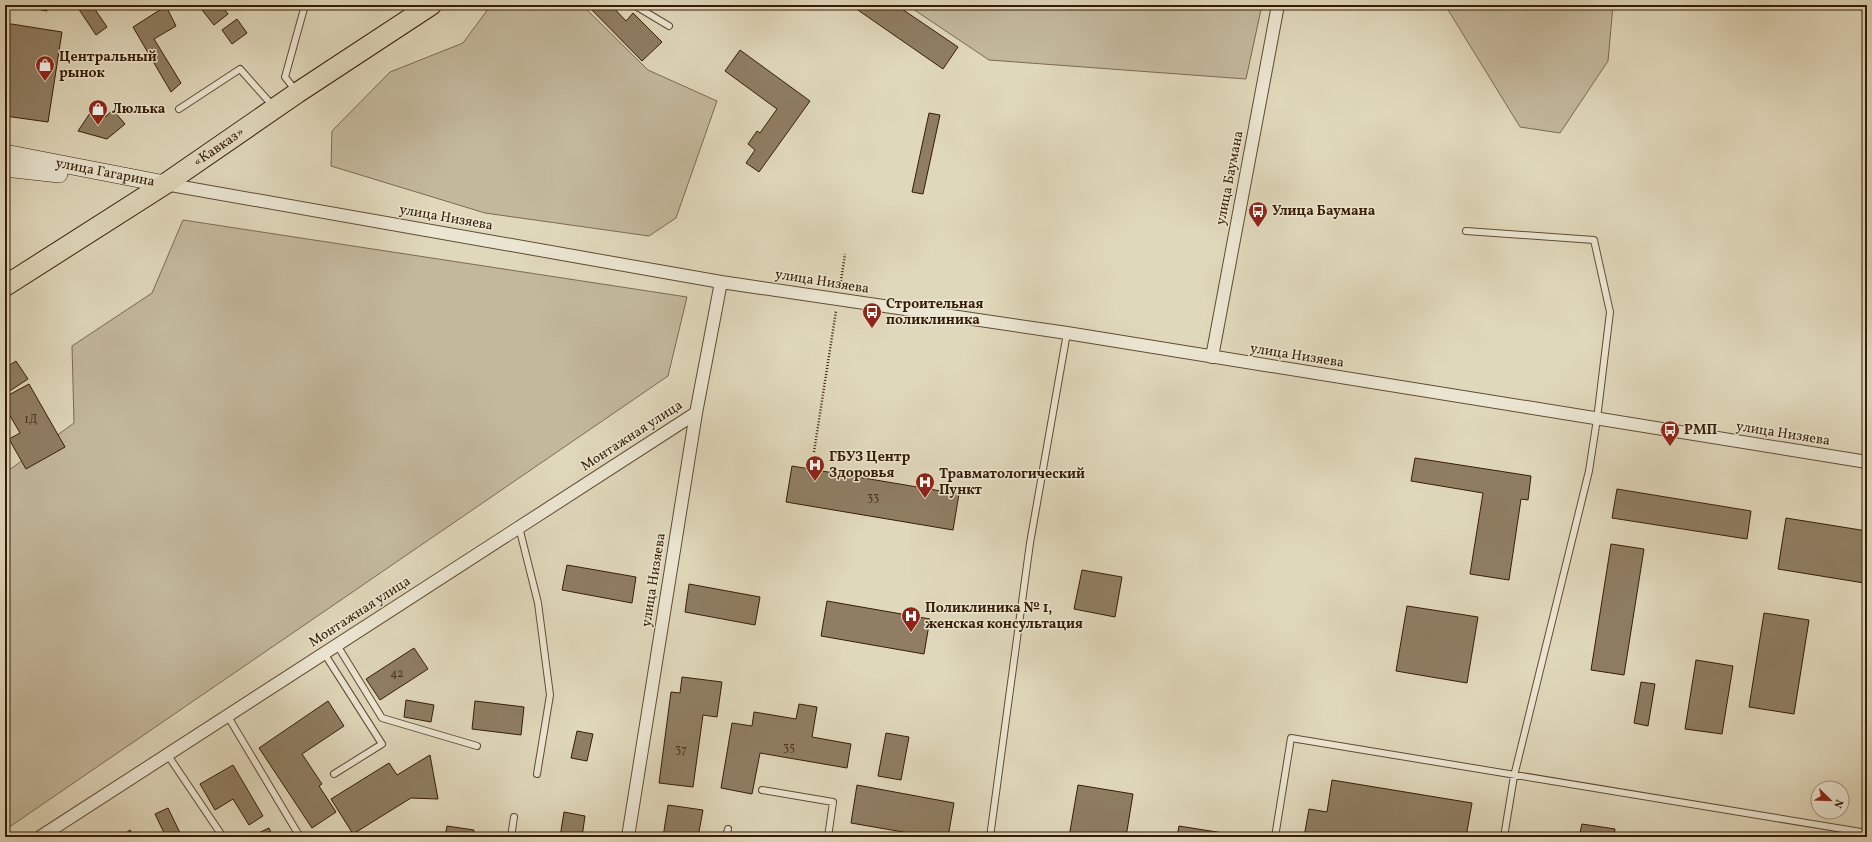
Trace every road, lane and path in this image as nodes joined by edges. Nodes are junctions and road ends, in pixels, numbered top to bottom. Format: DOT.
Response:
graph roads {
  1 [pos="305,5"];
  2 [pos="431,5"];
  3 [pos="634,5"];
  4 [pos="1278,5"];
  5 [pos="669,26"];
  6 [pos="297,93"];
  7 [pos="275,108"];
  8 [pos="179,109"];
  9 [pos="5,153"];
  10 [pos="5,168"];
  11 [pos="165,184"];
  12 [pos="1466,231"];
  13 [pos="845,254"];
  14 [pos="722,282"];
  15 [pos="5,286"];
  16 [pos="838,300"];
  17 [pos="1067,334"];
  18 [pos="1212,358"];
  19 [pos="696,413"];
  20 [pos="1597,419"];
  21 [pos="814,452"];
  22 [pos="1867,462"];
  23 [pos="519,527"];
  24 [pos="337,645"];
  25 [pos="324,653"];
  26 [pos="227,715"];
  27 [pos="477,746"];
  28 [pos="167,754"];
  29 [pos="334,774"];
  30 [pos="537,774"];
  31 [pos="1514,776"];
  32 [pos="762,790"];
  33 [pos="514,817"];
  34 [pos="728,829"];
  35 [pos="1867,835"];
  36 [pos="40,837"];
  37 [pos="223,837"];
  38 [pos="300,837"];
  39 [pos="511,837"];
  40 [pos="628,837"];
  41 [pos="726,837"];
  42 [pos="828,837"];
  43 [pos="990,837"];
  44 [pos="1275,837"];
  45 [pos="1504,837"];
  1 -- 6 [label="lane"];
  2 -- 6 [label="highway, «Кавказ»"];
  3 -- 5 [label="lane"];
  4 -- 18 [label="street, улица Баумана"];
  6 -- 7 [label="highway, «Кавказ»"];
  7 -- 8 [label="lane"];
  7 -- 11 [label="highway, «Кавказ»"];
  9 -- 11 [label="main road, улица Гагарина"];
  10 -- 11 [label="main road, улица Гагарина"];
  11 -- 14 [label="street, улица Низяева"];
  11 -- 15 [label="highway, «Кавказ»"];
  12 -- 20 [label="lane"];
  13 -- 16 [label="path"];
  14 -- 16 [label="street, улица Низяева"];
  14 -- 19 [label="street, улица Низяева"];
  16 -- 17 [label="street, улица Низяева"];
  16 -- 21 [label="path"];
  17 -- 18 [label="street, улица Низяева"];
  17 -- 43 [label="lane"];
  18 -- 20 [label="street, улица Низяева"];
  19 -- 23 [label="street, Монтажная улица"];
  19 -- 40 [label="street, улица Низяева"];
  20 -- 22 [label="street, улица Низяева"];
  20 -- 31 [label="lane"];
  23 -- 24 [label="street, Монтажная улица"];
  23 -- 30 [label="lane"];
  24 -- 25 [label="street, Монтажная улица"];
  24 -- 27 [label="lane"];
  25 -- 26 [label="street, Монтажная улица"];
  25 -- 29 [label="lane"];
  26 -- 28 [label="street, Монтажная улица"];
  26 -- 38 [label="lane"];
  28 -- 36 [label="street, Монтажная улица"];
  28 -- 37 [label="lane"];
  31 -- 35 [label="lane"];
  31 -- 44 [label="lane"];
  31 -- 45 [label="lane"];
  32 -- 42 [label="lane"];
  33 -- 39 [label="lane"];
  34 -- 41 [label="lane"];
}
